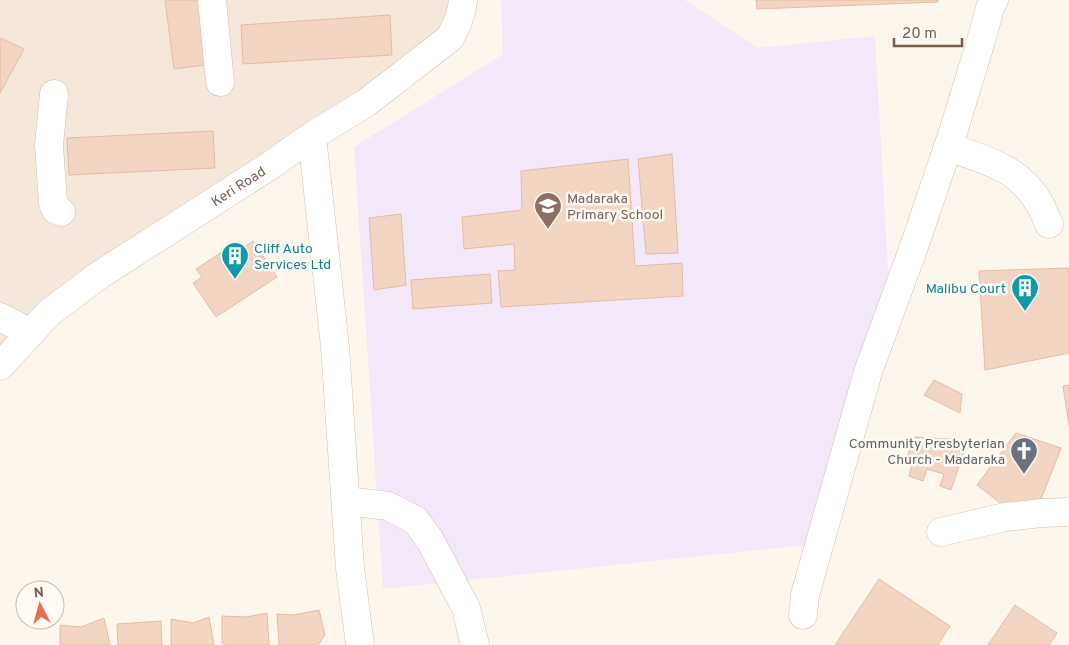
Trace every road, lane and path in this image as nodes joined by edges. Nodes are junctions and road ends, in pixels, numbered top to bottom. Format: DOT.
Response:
graph roads {
  1 [pos="212,0"];
  2 [pos="463,0"];
  3 [pos="994,0"];
  4 [pos="220,82"];
  5 [pos="54,94"];
  6 [pos="312,136"];
  7 [pos="948,147"];
  8 [pos="61,212"];
  9 [pos="1049,224"];
  10 [pos="0,316"];
  11 [pos="31,333"];
  12 [pos="0,366"];
  13 [pos="346,501"];
  14 [pos="1069,512"];
  15 [pos="941,532"];
  16 [pos="803,615"];
  17 [pos="360,645"];
  18 [pos="474,645"];
  1 -- 4 [label="street"];
  2 -- 6 [label="street, Keri Road"];
  3 -- 7 [label="street"];
  5 -- 8 [label="street"];
  6 -- 11 [label="street, Keri Road"];
  6 -- 13 [label="street"];
  7 -- 9 [label="street"];
  7 -- 16 [label="street"];
  10 -- 11 [label="street"];
  11 -- 12 [label="street, Keri Road"];
  13 -- 17 [label="street"];
  13 -- 18 [label="street"];
  14 -- 15 [label="street"];
}
